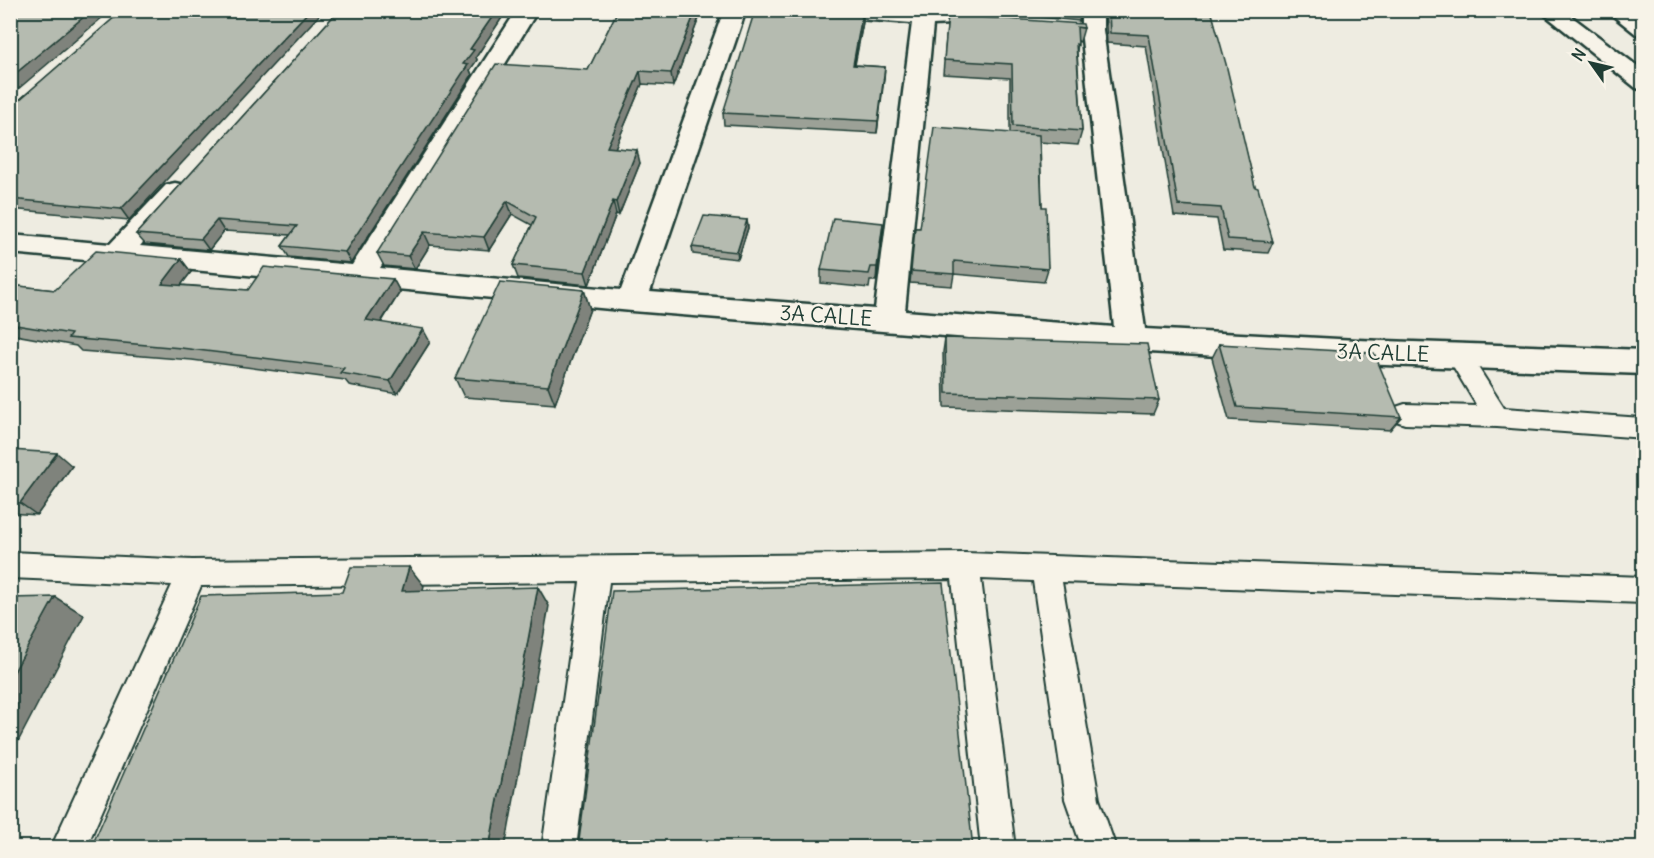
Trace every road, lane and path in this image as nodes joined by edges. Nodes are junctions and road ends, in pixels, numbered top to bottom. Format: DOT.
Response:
graph roads {
  1 [pos="528,10"];
  2 [pos="735,10"];
  3 [pos="817,10"];
  4 [pos="1549,10"];
  5 [pos="1616,10"];
  6 [pos="924,14"];
  7 [pos="969,21"];
  8 [pos="1085,23"];
  9 [pos="1644,29"];
  10 [pos="1644,82"];
  11 [pos="189,176"];
  12 [pos="10,244"];
  13 [pos="117,254"];
  14 [pos="360,276"];
  15 [pos="633,301"];
  16 [pos="889,321"];
  17 [pos="1131,340"];
  18 [pos="1459,356"];
  19 [pos="1644,362"];
  20 [pos="1405,414"];
  21 [pos="1497,417"];
  22 [pos="1642,428"];
  23 [pos="10,565"];
  24 [pos="965,566"];
  25 [pos="1047,570"];
  26 [pos="597,571"];
  27 [pos="192,573"];
  28 [pos="1644,590"];
  29 [pos="68,848"];
  30 [pos="559,848"];
  31 [pos="998,848"];
  32 [pos="1099,848"];
  1 -- 14 [label="main road"];
  2 -- 15 [label="main road"];
  3 -- 6 [label="main road"];
  4 -- 10 [label="main road"];
  5 -- 9 [label="main road"];
  6 -- 7 [label="main road"];
  6 -- 16 [label="main road"];
  8 -- 17 [label="main road"];
  11 -- 13 [label="main road"];
  12 -- 13 [label="main road, 3A CALLE"];
  13 -- 14 [label="main road, 3A CALLE"];
  14 -- 15 [label="main road, 3A CALLE"];
  15 -- 16 [label="main road, 3A CALLE"];
  16 -- 17 [label="main road, 3A CALLE"];
  17 -- 18 [label="main road, 3A CALLE"];
  18 -- 19 [label="main road, 3A CALLE"];
  18 -- 21 [label="lane"];
  20 -- 21 [label="lane"];
  21 -- 22 [label="lane"];
  23 -- 27 [label="lane"];
  24 -- 25 [label="lane"];
  24 -- 26 [label="lane"];
  24 -- 31 [label="lane"];
  25 -- 28 [label="lane"];
  25 -- 32 [label="lane"];
  26 -- 27 [label="lane"];
  26 -- 30 [label="lane"];
  27 -- 29 [label="lane"];
}
